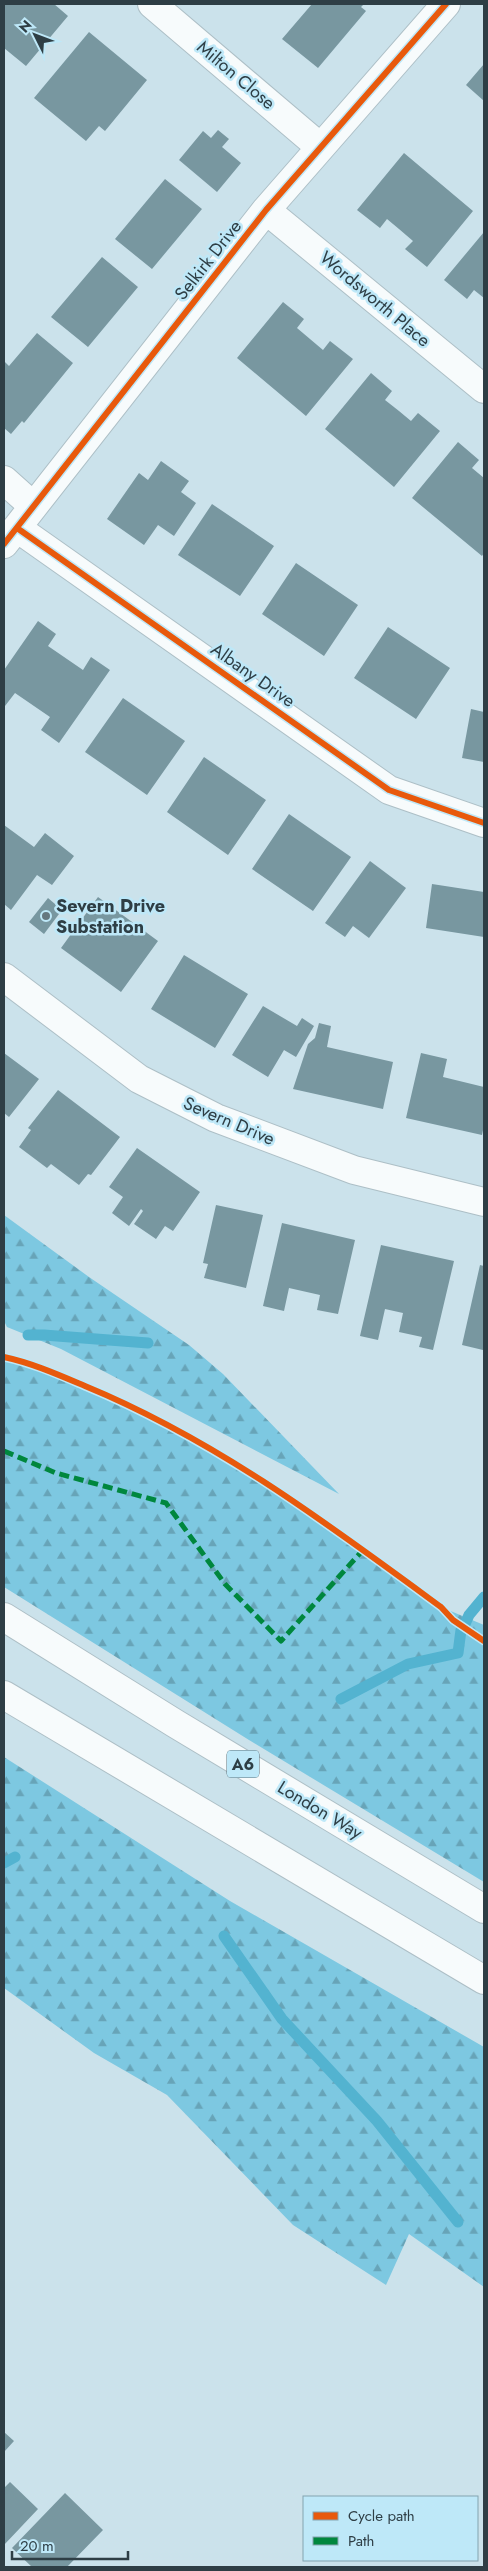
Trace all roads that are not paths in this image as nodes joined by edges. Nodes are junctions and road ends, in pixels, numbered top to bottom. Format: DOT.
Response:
graph roads {
  1 [pos="152,4"];
  2 [pos="446,4"];
  3 [pos="320,147"];
  4 [pos="266,210"];
  5 [pos="484,389"];
  6 [pos="4,480"];
  7 [pos="33,506"];
  8 [pos="10,536"];
  9 [pos="484,823"];
  10 [pos="4,977"];
  11 [pos="484,1202"];
  12 [pos="4,1617"];
  13 [pos="4,1695"];
  14 [pos="484,1909"];
  15 [pos="484,1980"];
  1 -- 3 [label="main road, Milton Close"];
  2 -- 3 [label="main road, Selkirk Drive"];
  3 -- 4 [label="main road, Selkirk Drive"];
  4 -- 5 [label="main road, Wordsworth Place"];
  4 -- 7 [label="main road, Selkirk Drive"];
  6 -- 7 [label="main road"];
  7 -- 8 [label="main road, Selkirk Drive"];
  8 -- 9 [label="main road, Albany Drive"];
  10 -- 11 [label="main road, Severn Drive"];
  12 -- 14 [label="main road, London Way / A6"];
  13 -- 15 [label="main road"];
}
